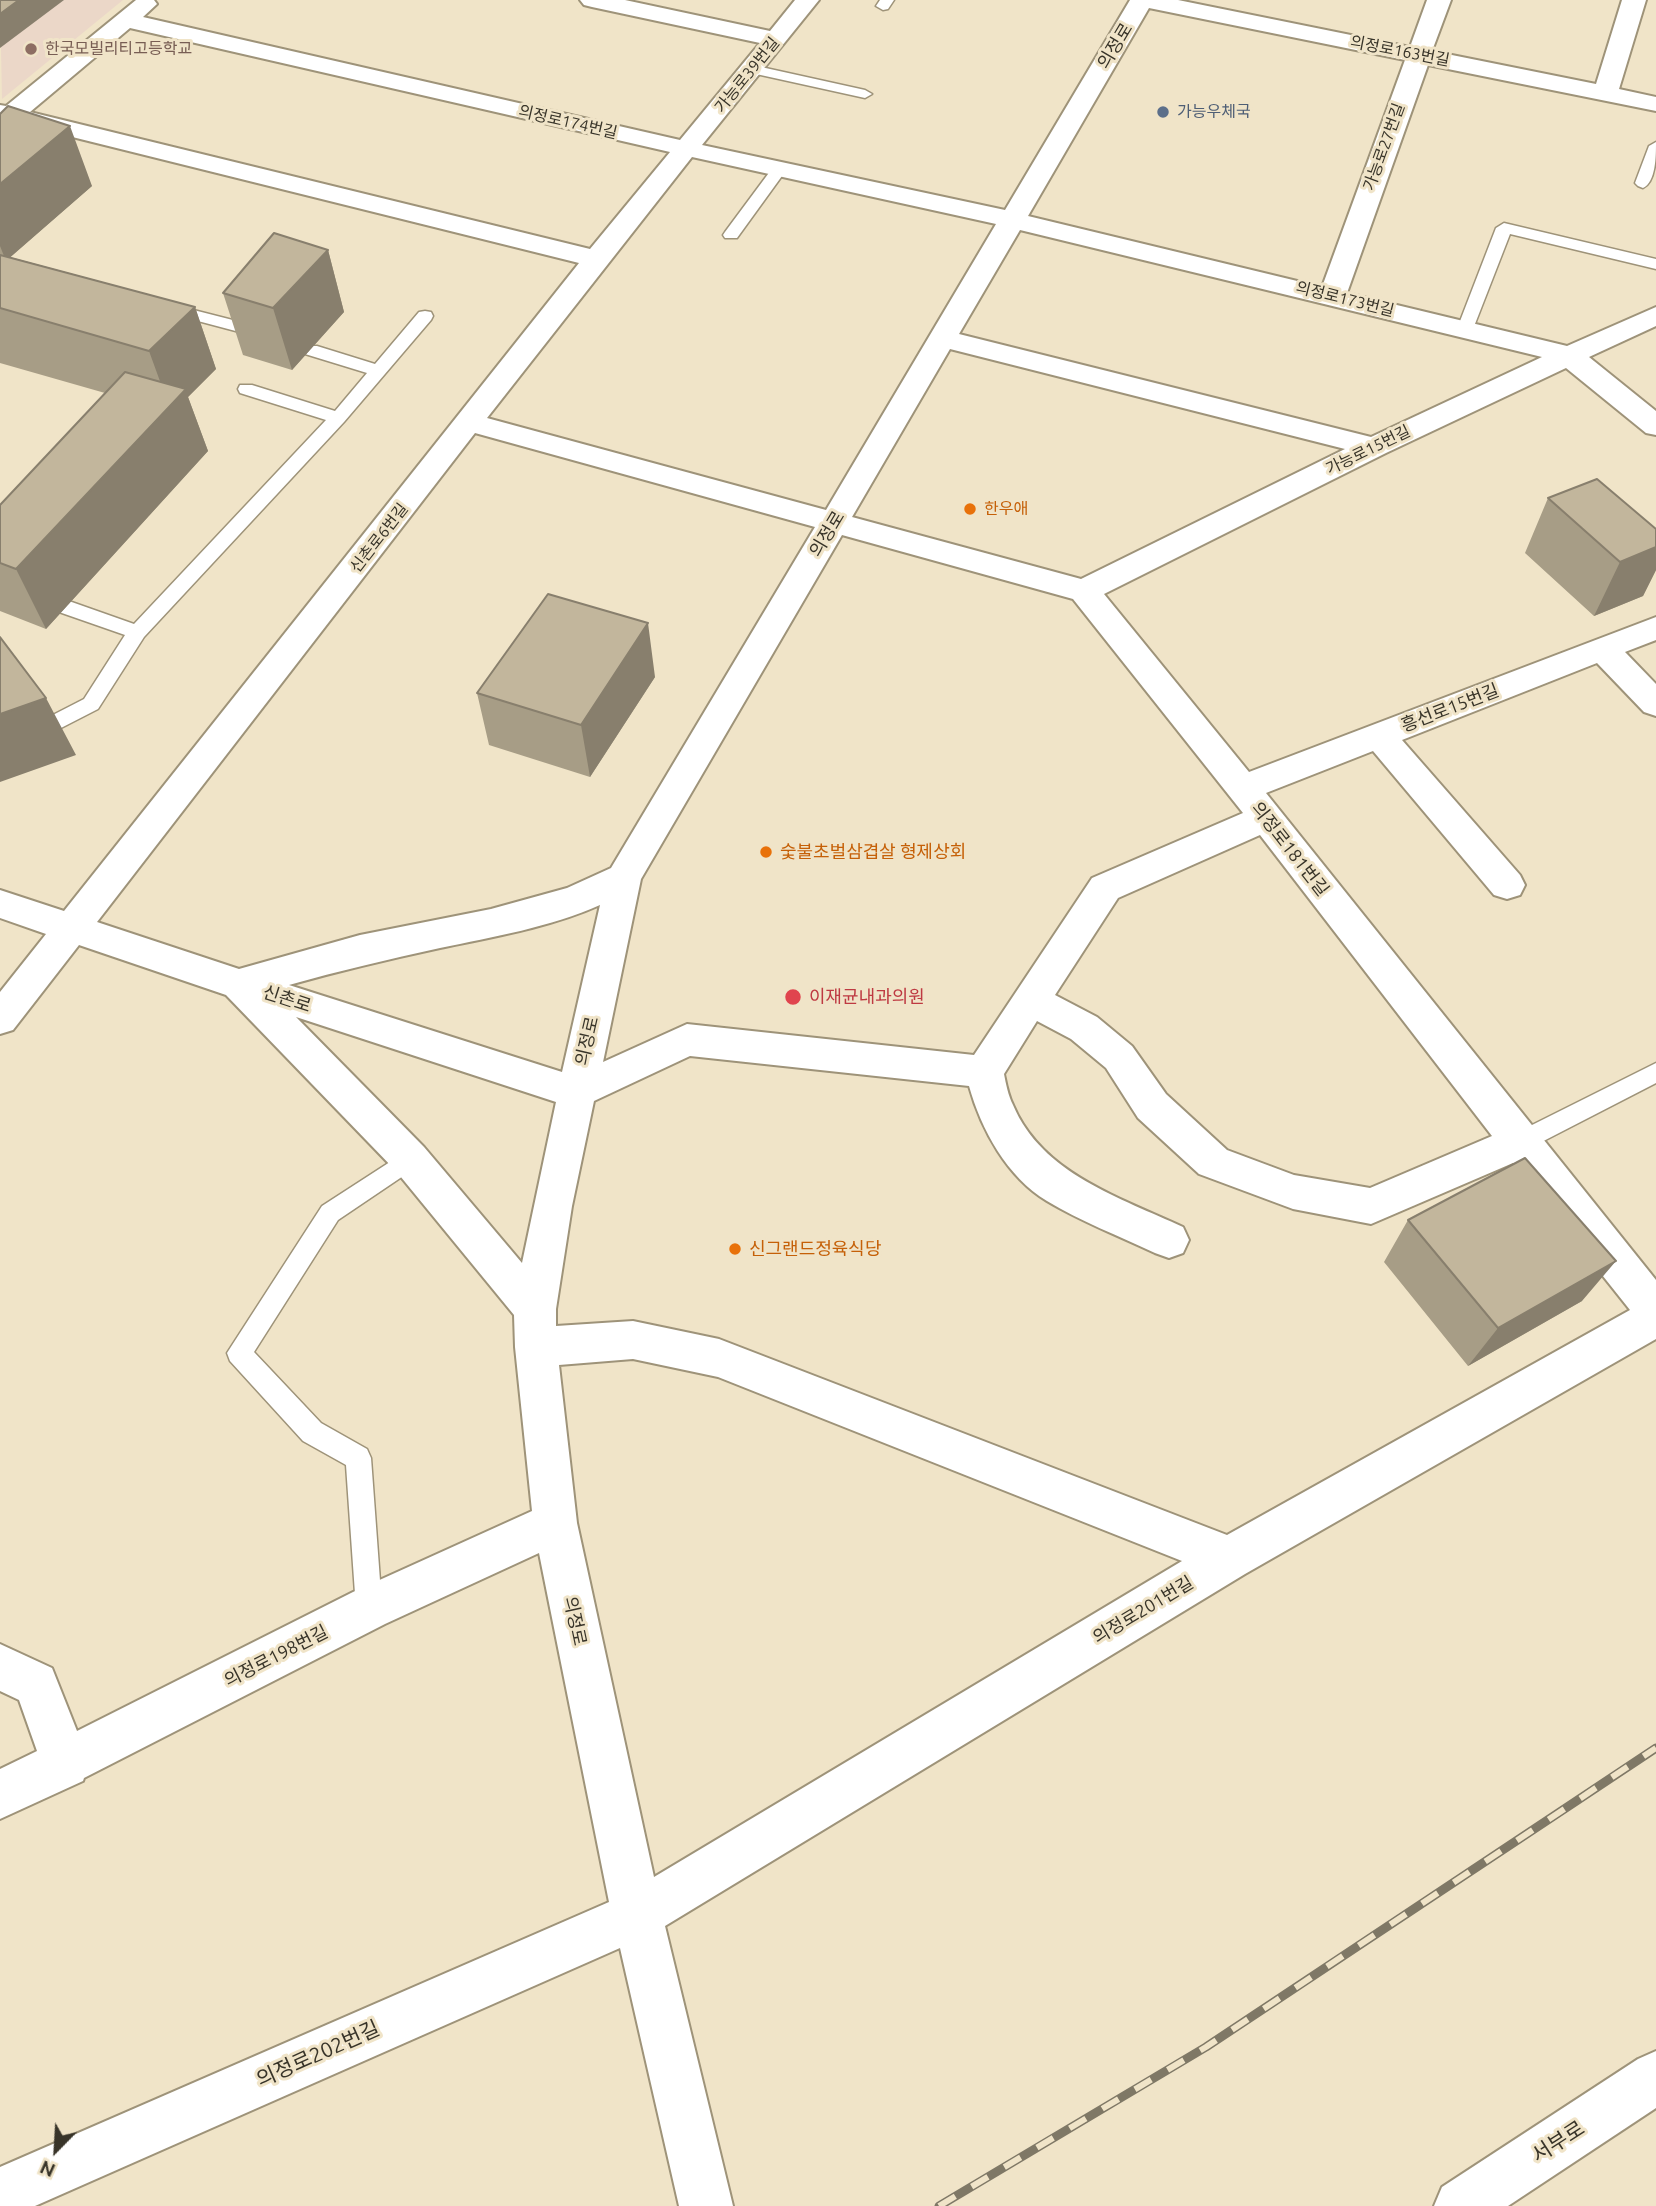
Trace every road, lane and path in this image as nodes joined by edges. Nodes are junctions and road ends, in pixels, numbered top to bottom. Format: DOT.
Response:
graph roads {
  1 [pos="149,0"];
  2 [pos="592,0"];
  3 [pos="807,0"];
  4 [pos="1143,0"];
  5 [pos="1439,0"];
  6 [pos="1634,0"];
  7 [pos="125,20"];
  8 [pos="776,39"];
  9 [pos="1420,55"];
  10 [pos="752,69"];
  11 [pos="865,94"];
  12 [pos="1605,94"];
  13 [pos="1656,104"];
  14 [pos="4,117"];
  15 [pos="1656,146"];
  16 [pos="688,149"];
  17 [pos="779,169"];
  18 [pos="1643,183"];
  19 [pos="1012,220"];
  20 [pos="731,235"];
  21 [pos="596,260"];
  22 [pos="1656,264"];
  23 [pos="1332,296"];
  24 [pos="157,306"];
  25 [pos="1656,315"];
  26 [pos="425,316"];
  27 [pos="1465,329"];
  28 [pos="261,333"];
  29 [pos="943,338"];
  30 [pos="311,349"];
  31 [pos="1568,355"];
  32 [pos="378,371"];
  33 [pos="246,389"];
  34 [pos="338,418"];
  35 [pos="469,422"];
  36 [pos="1656,426"];
  37 [pos="1373,447"];
  38 [pos="833,523"];
  39 [pos="1084,591"];
  40 [pos="66,607"];
  41 [pos="1656,628"];
  42 [pos="138,632"];
  43 [pos="1603,649"];
  44 [pos="1656,704"];
  45 [pos="54,723"];
  46 [pos="1379,735"];
  47 [pos="1243,788"];
  48 [pos="1265,818"];
  49 [pos="624,877"];
  50 [pos="1507,886"];
  51 [pos="0,904"];
  52 [pos="73,929"];
  53 [pos="239,984"];
  54 [pos="1032,1001"];
  55 [pos="0,1019"];
  56 [pos="984,1072"];
  57 [pos="1656,1072"];
  58 [pos="575,1092"];
  59 [pos="1520,1142"];
  60 [pos="410,1158"];
  61 [pos="1169,1240"];
  62 [pos="1656,1311"];
  63 [pos="1656,1318"];
  64 [pos="536,1328"];
  65 [pos="555,1523"];
  66 [pos="1229,1558"];
  67 [pos="369,1608"];
  68 [pos="0,1667"];
  69 [pos="66,1764"];
  70 [pos="0,1795"];
  71 [pos="637,1915"];
  72 [pos="1656,2077"];
  73 [pos="0,2194"];
  74 [pos="706,2206"];
  75 [pos="1461,2206"];
  1 -- 7 [label="street"];
  2 -- 8 [label="street"];
  3 -- 8 [label="street, 가능로39번길"];
  4 -- 9 [label="street, 의정로163번길"];
  4 -- 19 [label="street, 의정로"];
  5 -- 9 [label="street, 가능로27번길"];
  6 -- 12 [label="street"];
  7 -- 14 [label="street"];
  7 -- 16 [label="street, 의정로174번길"];
  8 -- 10 [label="street, 가능로39번길"];
  9 -- 12 [label="street, 의정로163번길"];
  9 -- 23 [label="street, 가능로27번길"];
  10 -- 11 [label="lane"];
  10 -- 16 [label="street, 가능로39번길"];
  12 -- 13 [label="street, 의정로163번길"];
  14 -- 21 [label="street"];
  15 -- 18 [label="lane"];
  16 -- 17 [label="street, 의정로174번길"];
  16 -- 21 [label="street, 신촌로6번길"];
  17 -- 19 [label="street, 의정로174번길"];
  17 -- 20 [label="lane"];
  19 -- 23 [label="street, 의정로173번길"];
  19 -- 29 [label="street, 의정로"];
  21 -- 35 [label="street, 신촌로6번길"];
  22 -- 27 [label="lane"];
  23 -- 27 [label="street, 의정로173번길"];
  24 -- 28 [label="lane"];
  25 -- 31 [label="street, 가능로15번길"];
  26 -- 32 [label="lane"];
  27 -- 31 [label="street, 의정로173번길"];
  29 -- 37 [label="street"];
  29 -- 38 [label="street, 의정로"];
  30 -- 32 [label="lane"];
  31 -- 36 [label="street, 의정로173번길"];
  31 -- 37 [label="street, 가능로15번길"];
  32 -- 34 [label="lane"];
  33 -- 34 [label="lane"];
  34 -- 42 [label="lane"];
  35 -- 38 [label="street"];
  35 -- 52 [label="street, 신촌로6번길"];
  37 -- 39 [label="street, 가능로15번길"];
  38 -- 39 [label="street"];
  38 -- 49 [label="street, 의정로"];
  39 -- 47 [label="street, 의정로181번길"];
  40 -- 42 [label="lane"];
  41 -- 43 [label="street, 흥선로15번길"];
  42 -- 45 [label="lane"];
  43 -- 44 [label="street"];
  43 -- 46 [label="street, 흥선로15번길"];
  46 -- 47 [label="street, 흥선로15번길"];
  46 -- 50 [label="street"];
  47 -- 48 [label="street, 의정로181번길"];
  48 -- 54 [label="street"];
  48 -- 59 [label="street, 의정로181번길"];
  49 -- 53 [label="street"];
  49 -- 58 [label="street, 의정로"];
  51 -- 52 [label="street, 신촌로"];
  52 -- 53 [label="street, 신촌로"];
  52 -- 55 [label="street, 신촌로6번길"];
  53 -- 58 [label="street, 신촌로"];
  53 -- 60 [label="street"];
  54 -- 56 [label="street"];
  54 -- 59 [label="street"];
  56 -- 58 [label="street"];
  56 -- 61 [label="street"];
  57 -- 59 [label="lane"];
  58 -- 64 [label="street, 의정로"];
  59 -- 62 [label="street, 의정로181번길"];
  60 -- 64 [label="street"];
  60 -- 67 [label="lane"];
  63 -- 66 [label="street, 의정로201번길"];
  64 -- 65 [label="street, 의정로"];
  64 -- 66 [label="street"];
  65 -- 67 [label="street, 의정로198번길"];
  65 -- 71 [label="street, 의정로"];
  66 -- 71 [label="street, 의정로201번길"];
  67 -- 69 [label="street, 의정로198번길"];
  68 -- 69 [label="street"];
  69 -- 70 [label="street, 의정로198번길"];
  71 -- 73 [label="street, 의정로202번길"];
  71 -- 74 [label="street, 의정로"];
  72 -- 75 [label="street, 서부로"];
}
